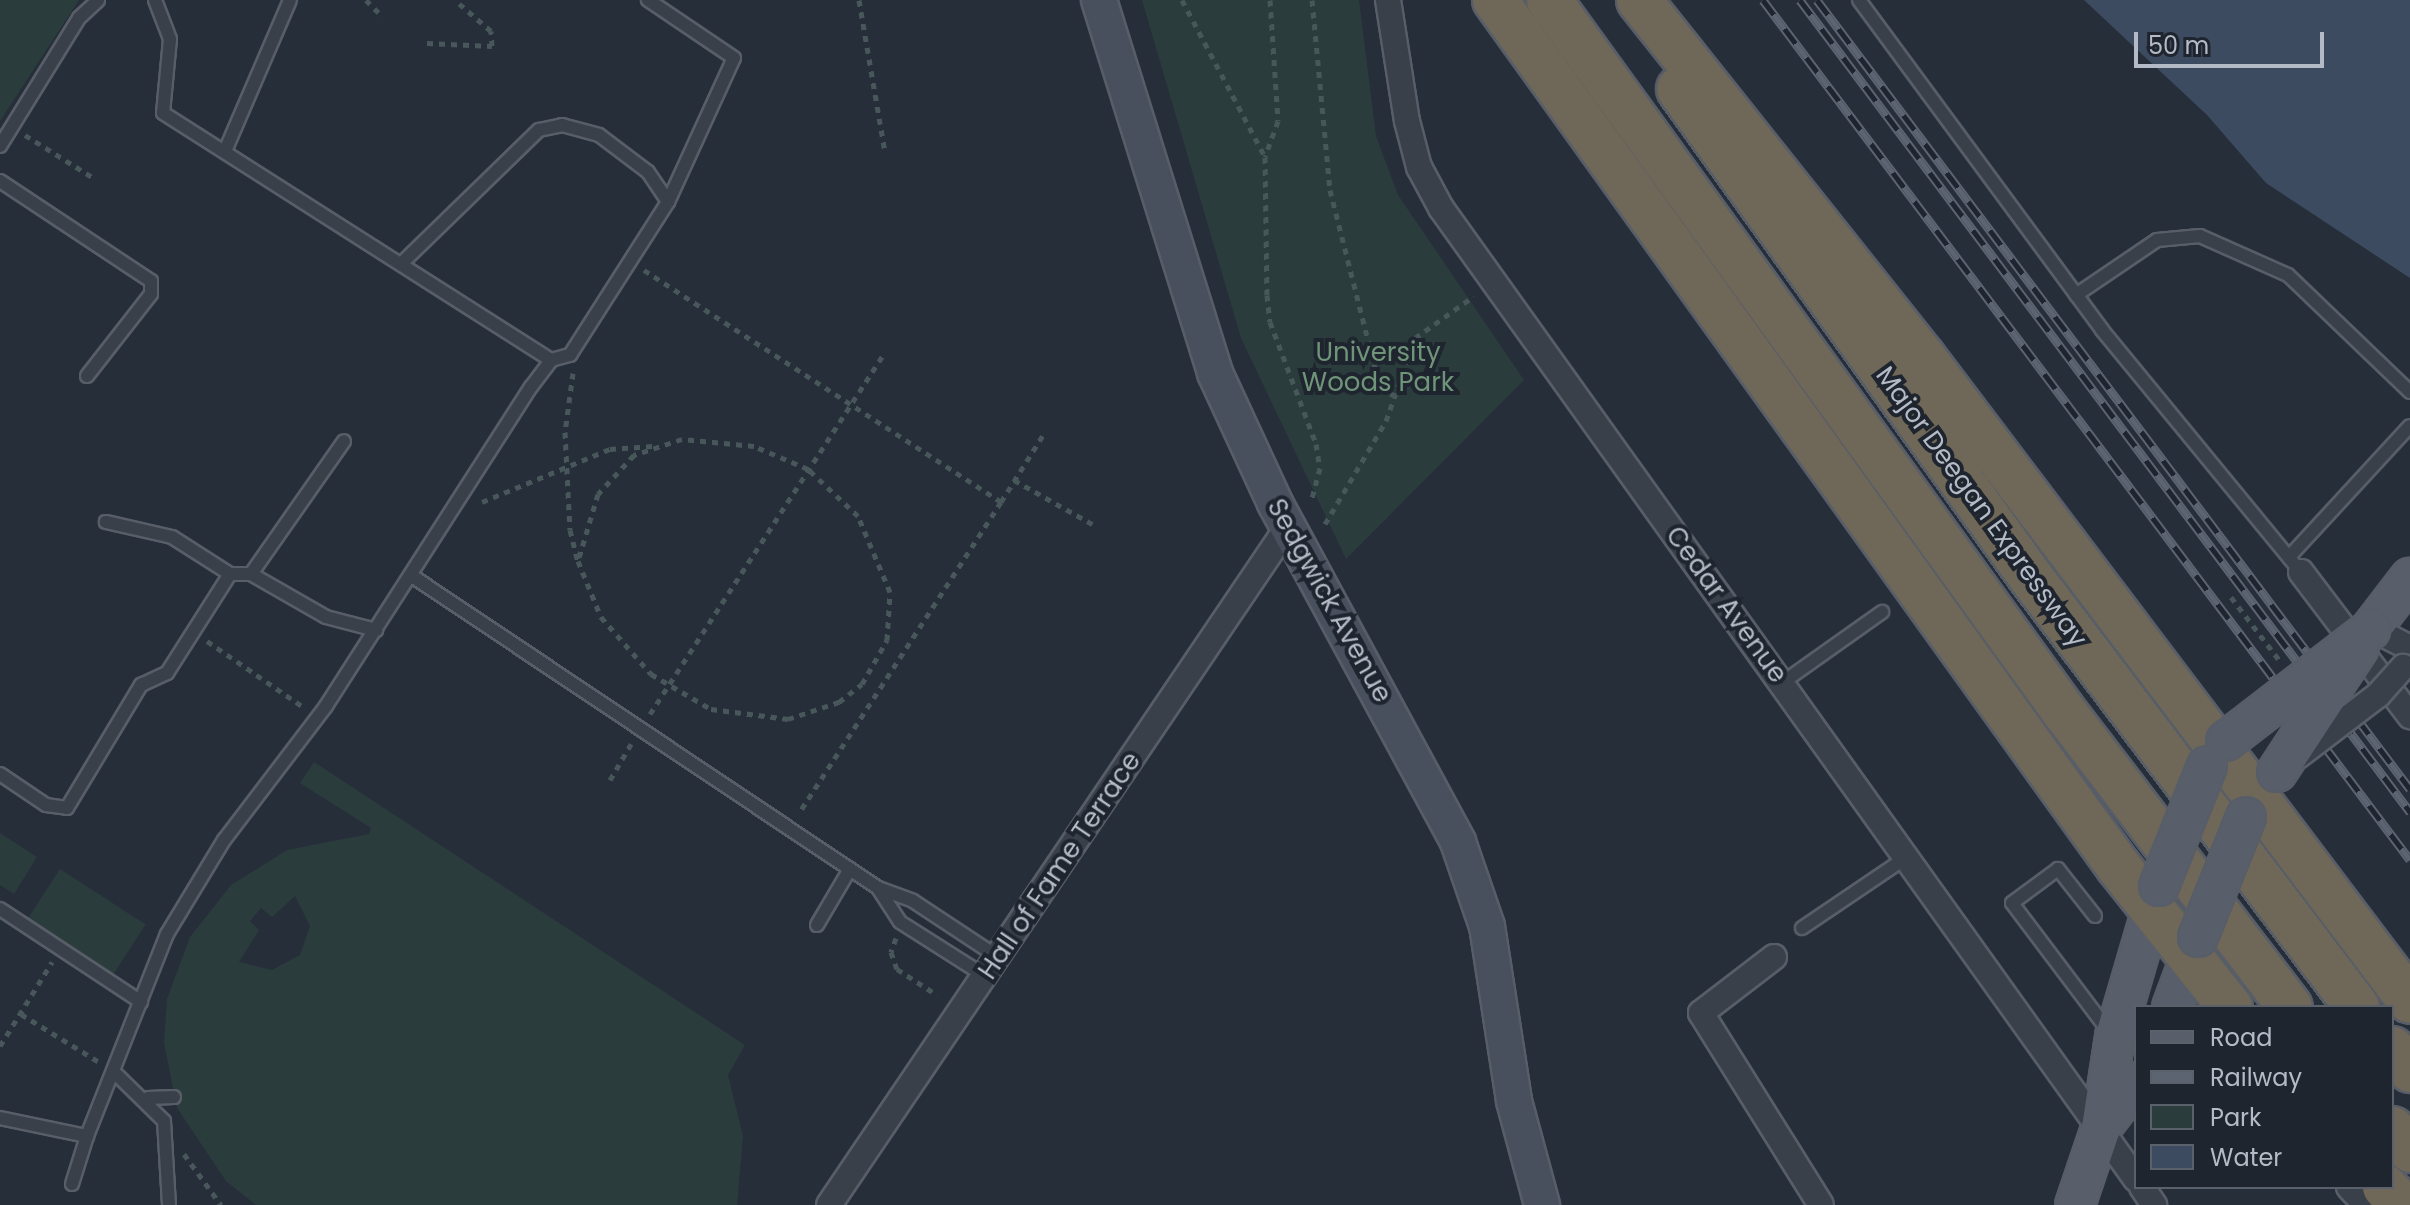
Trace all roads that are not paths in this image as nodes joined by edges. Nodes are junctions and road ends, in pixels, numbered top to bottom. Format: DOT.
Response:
graph roads {
  1 [pos="98,0"];
  2 [pos="155,0"];
  3 [pos="290,0"];
  4 [pos="648,0"];
  5 [pos="1099,0"];
  6 [pos="1388,0"];
  7 [pos="1495,0"];
  8 [pos="1549,0"];
  9 [pos="1614,0"];
  10 [pos="1639,0"];
  11 [pos="1859,0"];
  12 [pos="0,146"];
  13 [pos="225,151"];
  14 [pos="0,181"];
  15 [pos="668,202"];
  16 [pos="402,263"];
  17 [pos="2076,295"];
  18 [pos="551,360"];
  19 [pos="87,376"];
  20 [pos="2410,392"];
  21 [pos="2410,426"];
  22 [pos="344,441"];
  23 [pos="1300,513"];
  24 [pos="106,522"];
  25 [pos="2295,565"];
  26 [pos="230,574"];
  27 [pos="251,574"];
  28 [pos="412,576"];
  29 [pos="2410,578"];
  30 [pos="1882,612"];
  31 [pos="2370,629"];
  32 [pos="376,630"];
  33 [pos="2408,657"];
  34 [pos="1782,683"];
  35 [pos="2410,716"];
  36 [pos="2216,753"];
  37 [pos="0,774"];
  38 [pos="2260,796"];
  39 [pos="1907,857"];
  40 [pos="850,869"];
  41 [pos="878,888"];
  42 [pos="2155,897"];
  43 [pos="0,909"];
  44 [pos="2095,916"];
  45 [pos="817,925"];
  46 [pos="1802,928"];
  47 [pos="2194,947"];
  48 [pos="1774,957"];
  49 [pos="992,967"];
  50 [pos="2410,1001"];
  51 [pos="141,1002"];
  52 [pos="2173,1005"];
  53 [pos="2229,1005"];
  54 [pos="2288,1005"];
  55 [pos="2355,1005"];
  56 [pos="2115,1036"];
  57 [pos="2394,1051"];
  58 [pos="2410,1070"];
  59 [pos="113,1071"];
  60 [pos="2134,1085"];
  61 [pos="174,1097"];
  62 [pos="148,1098"];
  63 [pos="0,1118"];
  64 [pos="2101,1128"];
  65 [pos="2394,1131"];
  66 [pos="87,1136"];
  67 [pos="2410,1150"];
  68 [pos="2134,1176"];
  69 [pos="72,1184"];
  70 [pos="2351,1189"];
  71 [pos="2387,1189"];
  72 [pos="169,1205"];
  73 [pos="829,1205"];
  74 [pos="1542,1205"];
  75 [pos="1821,1205"];
  76 [pos="2075,1205"];
  77 [pos="2366,1205"];
  78 [pos="2402,1205"];
  1 -- 12 [label="lane"];
  2 -- 13 [label="lane"];
  3 -- 13 [label="lane"];
  4 -- 15 [label="lane"];
  5 -- 23 [label="main road, Sedgwick Avenue"];
  6 -- 34 [label="street, Cedar Avenue"];
  7 -- 42 [label="highway"];
  8 -- 54 [label="highway, Major Deegan Expressway"];
  9 -- 55 [label="highway, Major Deegan Expressway"];
  10 -- 36 [label="highway"];
  11 -- 17 [label="lane"];
  13 -- 16 [label="lane"];
  14 -- 19 [label="lane"];
  15 -- 16 [label="lane"];
  15 -- 18 [label="lane"];
  16 -- 18 [label="lane"];
  17 -- 20 [label="lane"];
  17 -- 25 [label="lane"];
  18 -- 28 [label="lane"];
  21 -- 25 [label="lane"];
  22 -- 27 [label="lane"];
  23 -- 49 [label="street, Hall of Fame Terrace"];
  23 -- 74 [label="main road, Sedgwick Avenue"];
  24 -- 26 [label="lane"];
  25 -- 35 [label="street"];
  26 -- 27 [label="lane"];
  26 -- 37 [label="lane"];
  27 -- 32 [label="lane"];
  28 -- 32 [label="lane"];
  28 -- 40 [label="lane"];
  29 -- 31 [label="main road"];
  30 -- 34 [label="lane"];
  31 -- 33 [label="street"];
  31 -- 36 [label="main road, bridge"];
  31 -- 38 [label="main road, bridge"];
  32 -- 51 [label="lane"];
  33 -- 38 [label="street, bridge"];
  34 -- 39 [label="street, Cedar Avenue"];
  36 -- 38 [label="highway"];
  36 -- 42 [label="main road, bridge"];
  38 -- 47 [label="main road, bridge"];
  38 -- 50 [label="highway"];
  39 -- 46 [label="lane"];
  39 -- 64 [label="street, Cedar Avenue"];
  40 -- 41 [label="lane"];
  40 -- 45 [label="lane"];
  41 -- 49 [label="lane"];
  41 -- 49 [label="lane"];
  42 -- 47 [label="highway"];
  42 -- 56 [label="main road"];
  43 -- 51 [label="lane"];
  44 -- 56 [label="lane"];
  47 -- 52 [label="main road"];
  47 -- 53 [label="highway"];
  48 -- 75 [label="street"];
  49 -- 73 [label="street, Hall of Fame Terrace"];
  51 -- 59 [label="lane"];
  56 -- 64 [label="main road"];
  57 -- 58 [label="highway"];
  59 -- 62 [label="lane"];
  59 -- 66 [label="lane"];
  60 -- 64 [label="main road"];
  61 -- 62 [label="lane"];
  62 -- 72 [label="lane"];
  63 -- 66 [label="lane"];
  64 -- 68 [label="street, Cedar Avenue"];
  64 -- 76 [label="main road"];
  65 -- 67 [label="highway"];
  66 -- 69 [label="lane"];
  70 -- 77 [label="street"];
  71 -- 78 [label="highway"];
}
